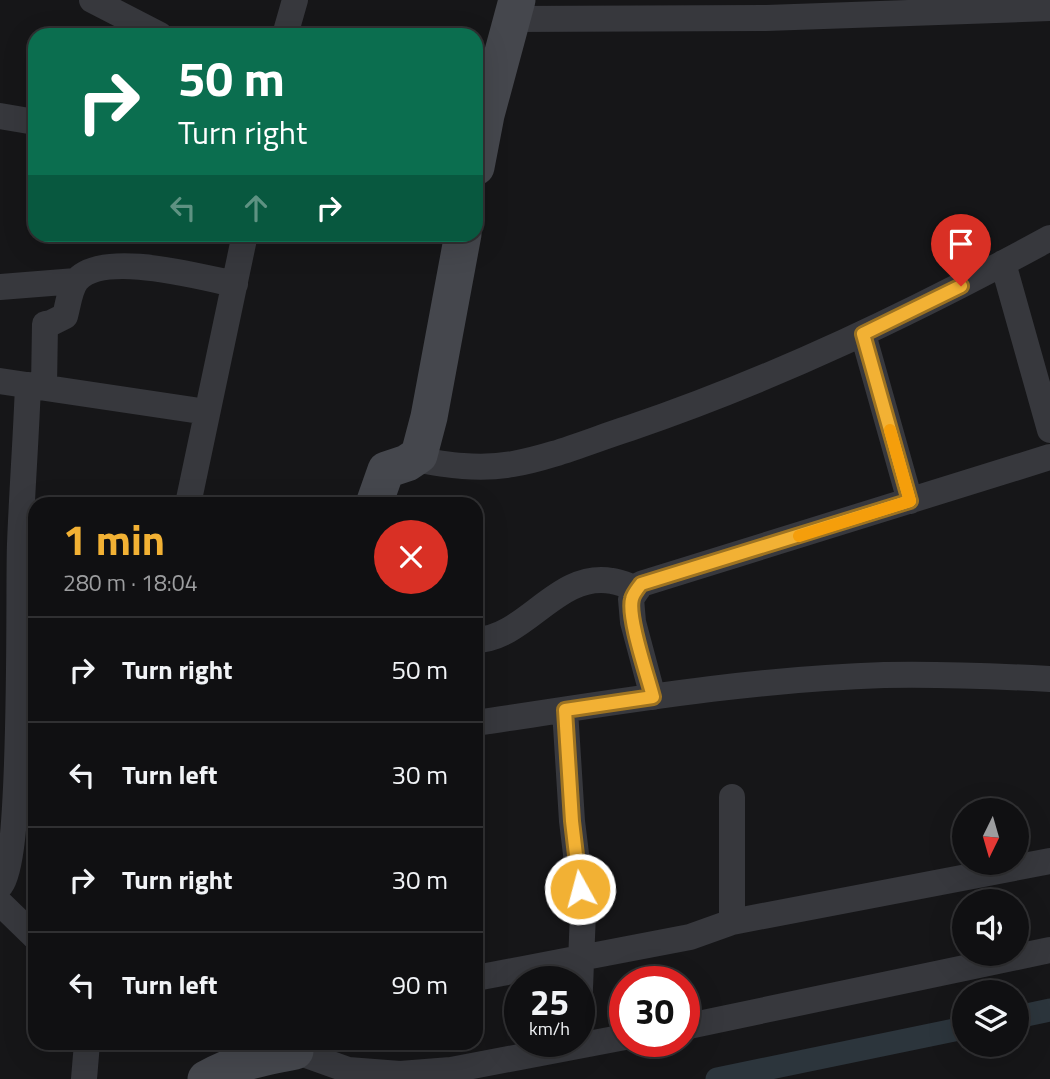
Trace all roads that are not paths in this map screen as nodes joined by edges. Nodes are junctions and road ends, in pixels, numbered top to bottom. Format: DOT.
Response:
graph roads {
  1 [pos="295,0"];
  2 [pos="105,3"];
  3 [pos="1050,8"];
  4 [pos="515,10"];
  5 [pos="148,28"];
  6 [pos="287,28"];
  7 [pos="0,116"];
  8 [pos="28,121"];
  9 [pos="483,131"];
  10 [pos="1050,238"];
  11 [pos="243,242"];
  12 [pos="462,242"];
  13 [pos="1003,264"];
  14 [pos="76,281"];
  15 [pos="235,284"];
  16 [pos="0,287"];
  17 [pos="863,334"];
  18 [pos="0,381"];
  19 [pos="36,386"];
  20 [pos="207,412"];
  21 [pos="1050,430"];
  22 [pos="1050,457"];
  23 [pos="413,459"];
  24 [pos="189,497"];
  25 [pos="376,497"];
  26 [pos="910,501"];
  27 [pos="638,589"];
  28 [pos="10,610"];
  29 [pos="483,639"];
  30 [pos="1050,679"];
  31 [pos="653,697"];
  32 [pos="565,710"];
  33 [pos="483,722"];
  34 [pos="732,797"];
  35 [pos="1050,861"];
  36 [pos="0,886"];
  37 [pos="0,903"];
  38 [pos="732,922"];
  39 [pos="28,930"];
  40 [pos="1050,950"];
  41 [pos="581,957"];
  42 [pos="581,966"];
  43 [pos="483,977"];
  44 [pos="700,1024"];
  45 [pos="86,1050"];
  46 [pos="284,1050"];
  47 [pos="512,1057"];
  48 [pos="84,1079"];
  49 [pos="206,1079"];
  1 -- 6 [label="street"];
  2 -- 5 [label="street"];
  3 -- 4 [label="street"];
  4 -- 9 [label="street"];
  7 -- 8 [label="street"];
  10 -- 13 [label="street"];
  11 -- 15 [label="street"];
  12 -- 23 [label="street"];
  13 -- 17 [label="street"];
  13 -- 21 [label="street"];
  14 -- 15 [label="street"];
  14 -- 16 [label="street"];
  14 -- 19 [label="street"];
  15 -- 20 [label="street"];
  17 -- 23 [label="street"];
  17 -- 26 [label="street"];
  18 -- 19 [label="street"];
  19 -- 20 [label="street"];
  19 -- 28 [label="street"];
  20 -- 24 [label="street"];
  22 -- 26 [label="street"];
  23 -- 25 [label="street"];
  26 -- 27 [label="street"];
  27 -- 29 [label="street"];
  27 -- 31 [label="street"];
  28 -- 36 [label="street"];
  30 -- 31 [label="street"];
  31 -- 32 [label="street"];
  32 -- 33 [label="street"];
  32 -- 41 [label="street"];
  34 -- 38 [label="street"];
  35 -- 38 [label="street"];
  37 -- 39 [label="street"];
  38 -- 41 [label="street"];
  40 -- 44 [label="street"];
  41 -- 42 [label="street"];
  41 -- 43 [label="street"];
  45 -- 48 [label="street"];
  46 -- 47 [label="street"];
  46 -- 49 [label="street"];
}
